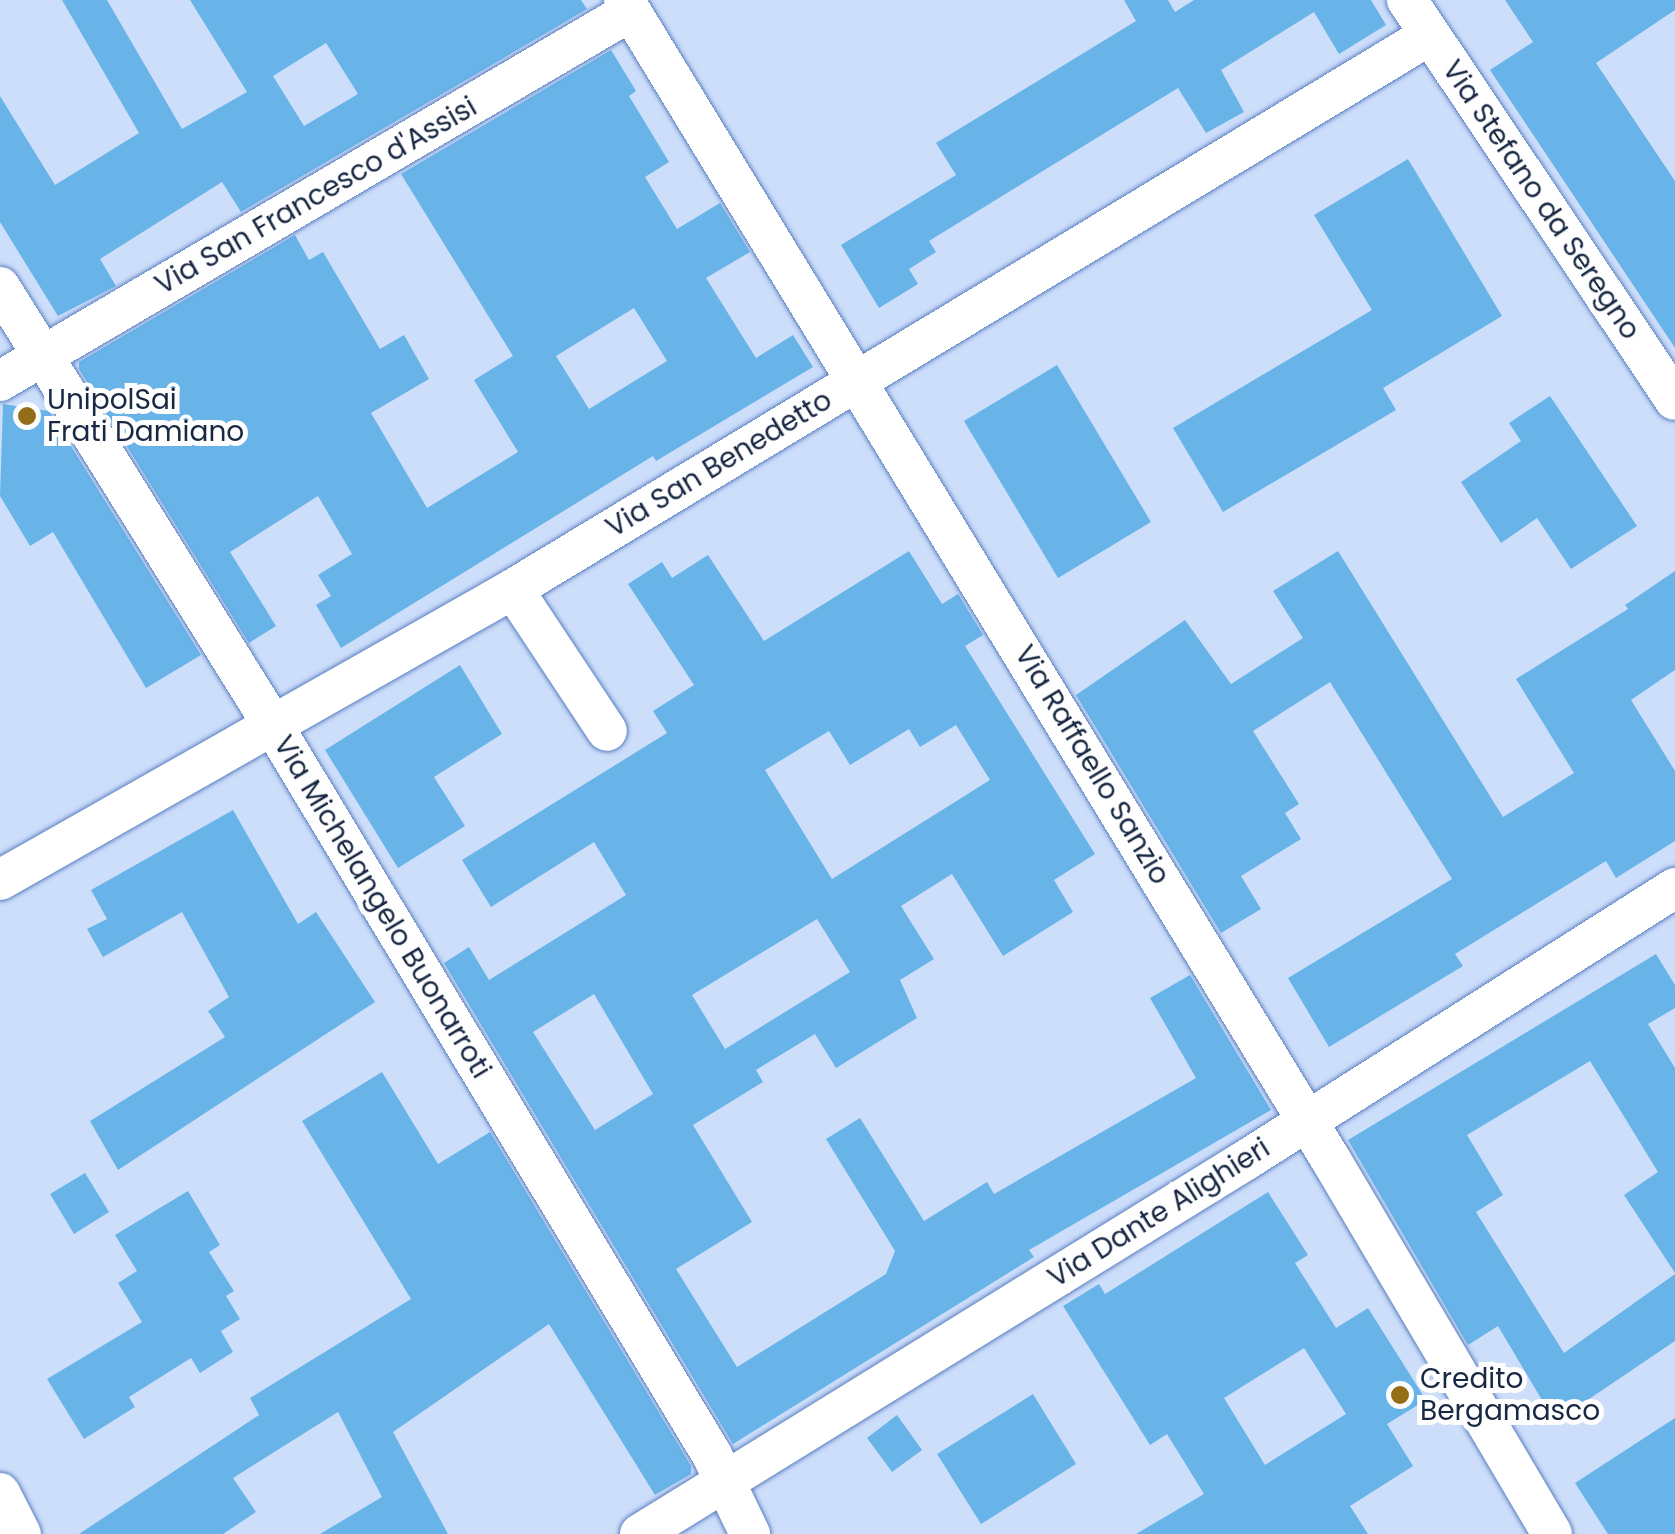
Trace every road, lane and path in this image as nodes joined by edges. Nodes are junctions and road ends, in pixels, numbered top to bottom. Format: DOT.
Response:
graph roads {
  1 [pos="1407,0"];
  2 [pos="628,6"];
  3 [pos="1430,35"];
  4 [pos="0,287"];
  5 [pos="43,356"];
  6 [pos="858,379"];
  7 [pos="0,382"];
  8 [pos="1675,400"];
  9 [pos="513,589"];
  10 [pos="274,727"];
  11 [pos="606,731"];
  12 [pos="0,880"];
  13 [pos="1675,888"];
  14 [pos="1307,1120"];
  15 [pos="726,1480"];
  16 [pos="0,1493"];
  17 [pos="21,1534"];
  18 [pos="640,1534"];
  19 [pos="750,1534"];
  20 [pos="1552,1534"];
  1 -- 3 [label="street, Via Stefano da Seregno"];
  2 -- 5 [label="street, Via San Francesco d'Assisi"];
  2 -- 6 [label="street, Via Raffaello Sanzio"];
  3 -- 6 [label="street, Via San Benedetto"];
  3 -- 8 [label="street, Via Stefano da Seregno"];
  4 -- 5 [label="street, Via Michelangelo Buonarroti"];
  5 -- 7 [label="street, Via San Francesco d'Assisi"];
  5 -- 10 [label="street, Via Michelangelo Buonarroti"];
  6 -- 9 [label="street, Via San Benedetto"];
  6 -- 14 [label="street, Via Raffaello Sanzio"];
  9 -- 10 [label="street, Via San Benedetto"];
  9 -- 11 [label="street"];
  10 -- 12 [label="street, Via San Benedetto"];
  10 -- 15 [label="street, Via Michelangelo Buonarroti"];
  13 -- 14 [label="street, Via Dante Alighieri"];
  14 -- 15 [label="street, Via Dante Alighieri"];
  14 -- 20 [label="street, Via Raffaello Sanzio"];
  15 -- 18 [label="street, Via Dante Alighieri"];
  15 -- 19 [label="street, Via Michelangelo Buonarroti"];
  16 -- 17 [label="street"];
}
